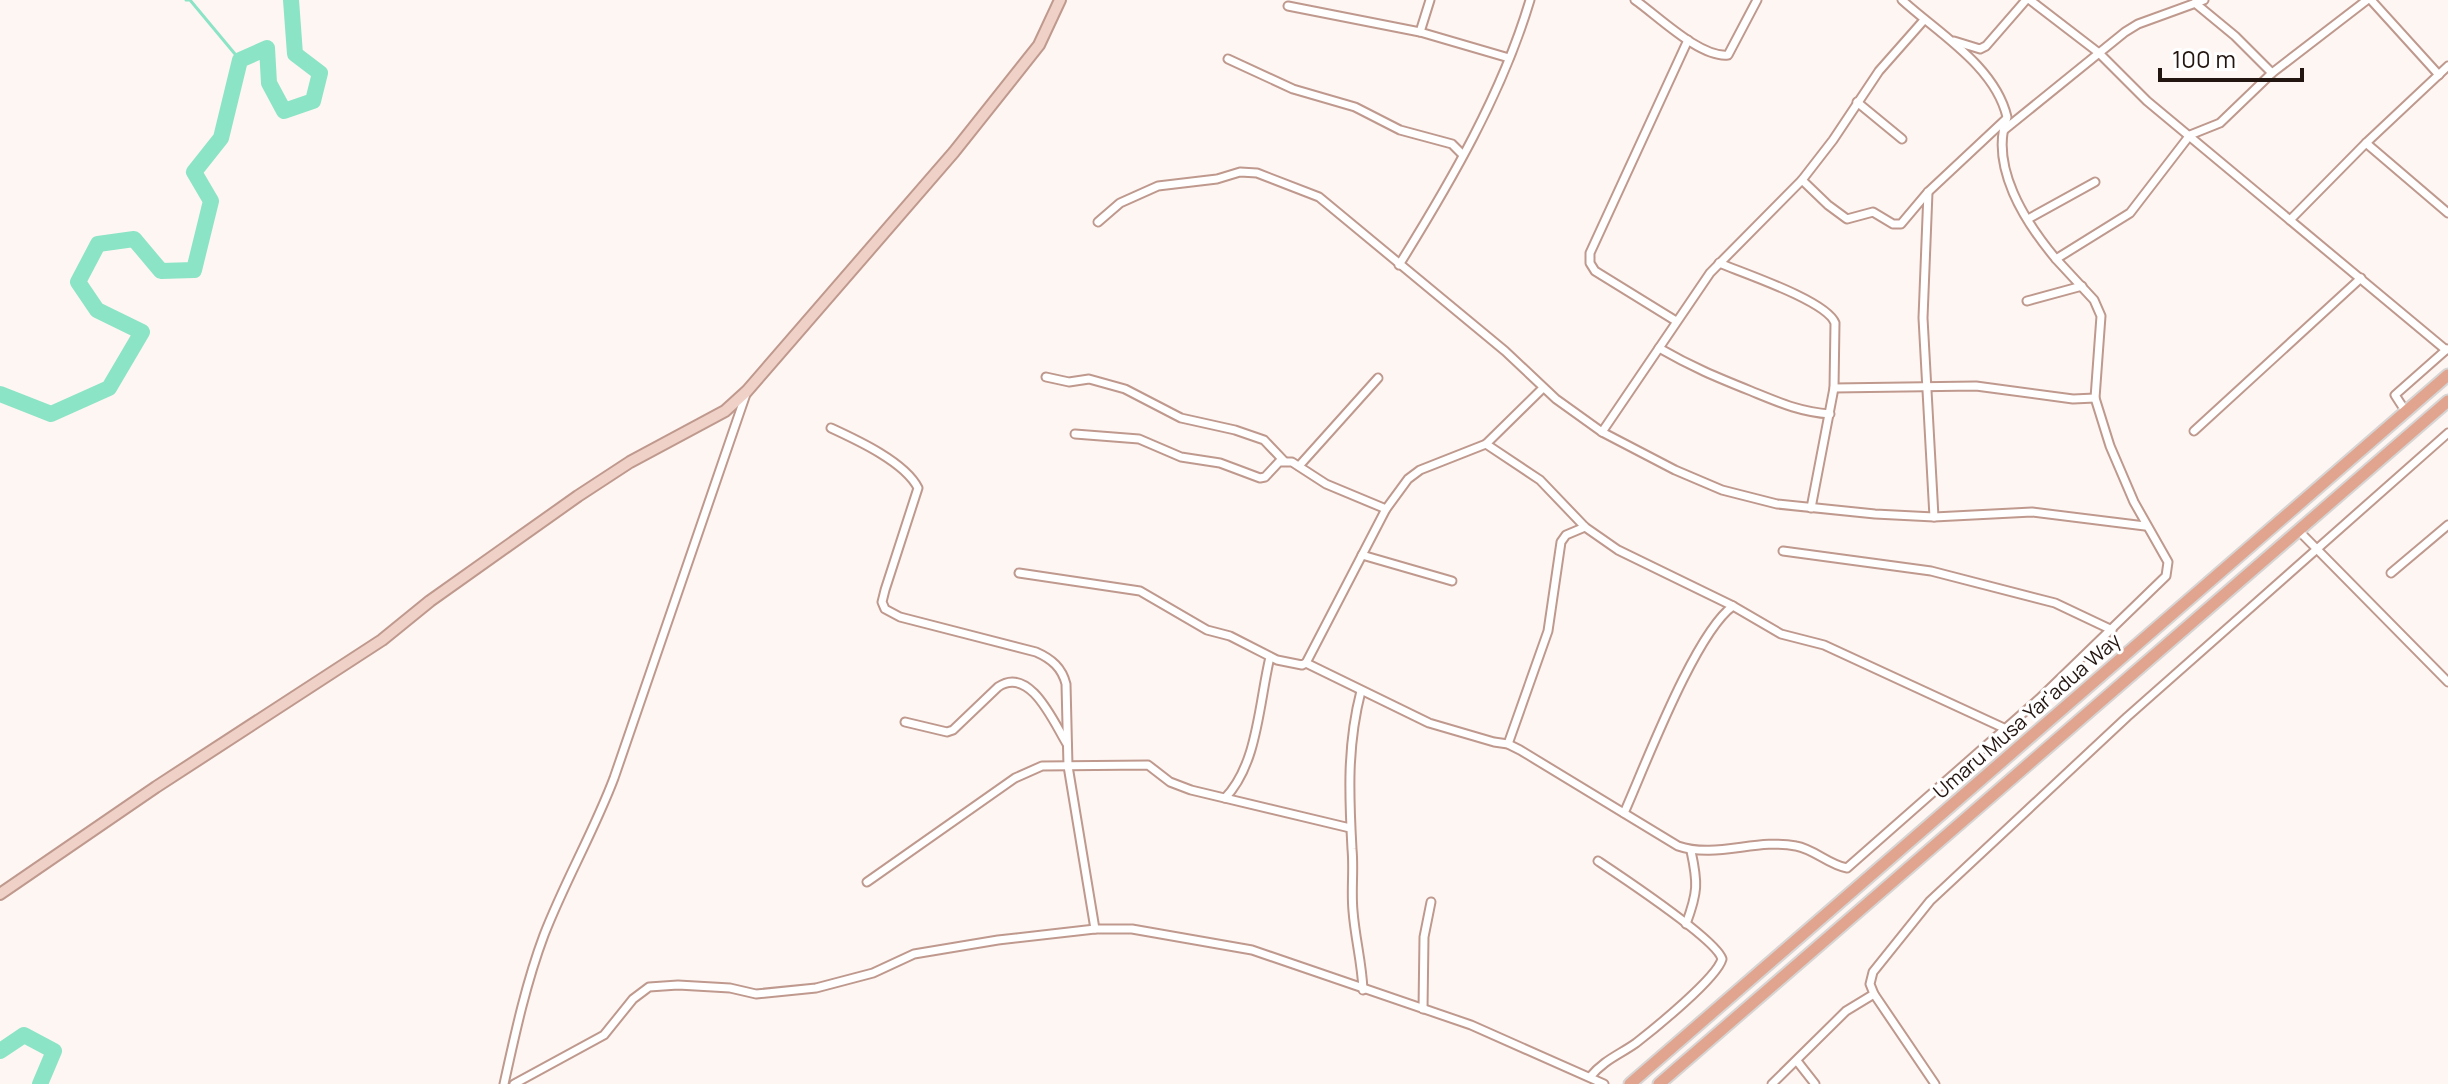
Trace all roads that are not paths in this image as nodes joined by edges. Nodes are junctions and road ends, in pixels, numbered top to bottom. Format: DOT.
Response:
graph roads {
  1 [pos="1060,0"];
  2 [pos="1430,0"];
  3 [pos="1530,0"];
  4 [pos="1635,0"];
  5 [pos="1757,0"];
  6 [pos="1902,0"];
  7 [pos="2028,0"];
  8 [pos="2204,0"];
  9 [pos="2369,0"];
  10 [pos="2195,3"];
  11 [pos="1288,6"];
  12 [pos="1924,20"];
  13 [pos="1420,32"];
  14 [pos="1948,38"];
  15 [pos="1688,40"];
  16 [pos="2099,53"];
  17 [pos="1509,58"];
  18 [pos="1228,59"];
  19 [pos="2448,66"];
  20 [pos="2272,73"];
  21 [pos="2439,75"];
  22 [pos="1857,102"];
  23 [pos="2007,117"];
  24 [pos="2002,131"];
  25 [pos="2190,135"];
  26 [pos="1902,139"];
  27 [pos="2366,143"];
  28 [pos="1463,155"];
  29 [pos="1802,180"];
  30 [pos="2095,182"];
  31 [pos="1928,192"];
  32 [pos="2448,213"];
  33 [pos="2028,219"];
  34 [pos="2290,220"];
  35 [pos="1098,222"];
  36 [pos="2056,259"];
  37 [pos="1719,263"];
  38 [pos="1399,265"];
  39 [pos="2361,278"];
  40 [pos="2082,286"];
  41 [pos="2027,301"];
  42 [pos="1676,321"];
  43 [pos="1659,348"];
  44 [pos="2447,349"];
  45 [pos="2448,375"];
  46 [pos="1046,377"];
  47 [pos="1378,378"];
  48 [pos="1928,385"];
  49 [pos="1543,388"];
  50 [pos="1834,388"];
  51 [pos="747,391"];
  52 [pos="2095,398"];
  53 [pos="2448,401"];
  54 [pos="2406,412"];
  55 [pos="1830,414"];
  56 [pos="831,428"];
  57 [pos="2194,431"];
  58 [pos="1602,432"];
  59 [pos="2448,433"];
  60 [pos="1075,434"];
  61 [pos="1486,444"];
  62 [pos="1284,461"];
  63 [pos="1299,466"];
  64 [pos="1811,508"];
  65 [pos="1386,509"];
  66 [pos="1934,517"];
  67 [pos="2448,525"];
  68 [pos="2145,526"];
  69 [pos="1585,527"];
  70 [pos="2299,531"];
  71 [pos="2314,549"];
  72 [pos="1783,551"];
  73 [pos="1362,555"];
  74 [pos="1019,573"];
  75 [pos="2391,573"];
  76 [pos="1452,581"];
  77 [pos="1733,606"];
  78 [pos="2112,630"];
  79 [pos="1270,657"];
  80 [pos="1306,663"];
  81 [pos="2448,682"];
  82 [pos="1361,691"];
  83 [pos="905,722"];
  84 [pos="2006,729"];
  85 [pos="1508,744"];
  86 [pos="1069,746"];
  87 [pos="1068,766"];
  88 [pos="1225,798"];
  89 [pos="1624,813"];
  90 [pos="1350,828"];
  91 [pos="1691,851"];
  92 [pos="1598,861"];
  93 [pos="867,882"];
  94 [pos="0,894"];
  95 [pos="1431,902"];
  96 [pos="1686,924"];
  97 [pos="1095,929"];
  98 [pos="1363,990"];
  99 [pos="1874,994"];
  100 [pos="1423,1009"];
  101 [pos="1797,1061"];
  102 [pos="1590,1077"];
  103 [pos="504,1084"];
  104 [pos="514,1084"];
  105 [pos="1604,1084"];
  106 [pos="1630,1084"];
  107 [pos="1659,1084"];
  108 [pos="1772,1084"];
  109 [pos="1815,1084"];
  110 [pos="1935,1084"];
  1 -- 51 [label="street"];
  2 -- 13 [label="street"];
  3 -- 17 [label="street"];
  4 -- 15 [label="street"];
  5 -- 15 [label="street"];
  6 -- 12 [label="street"];
  7 -- 14 [label="street"];
  7 -- 16 [label="street"];
  8 -- 10 [label="street"];
  9 -- 20 [label="street"];
  9 -- 21 [label="street"];
  10 -- 16 [label="street"];
  10 -- 20 [label="street"];
  11 -- 13 [label="street"];
  12 -- 14 [label="street"];
  12 -- 22 [label="street"];
  13 -- 17 [label="street"];
  14 -- 23 [label="street"];
  15 -- 42 [label="street"];
  16 -- 24 [label="street"];
  16 -- 25 [label="street"];
  17 -- 28 [label="street"];
  18 -- 28 [label="street"];
  19 -- 21 [label="street"];
  20 -- 25 [label="street"];
  21 -- 27 [label="street"];
  22 -- 26 [label="street"];
  22 -- 29 [label="street"];
  23 -- 24 [label="street"];
  23 -- 31 [label="street"];
  24 -- 33 [label="street"];
  25 -- 34 [label="street"];
  25 -- 36 [label="street"];
  27 -- 32 [label="street"];
  27 -- 34 [label="street"];
  28 -- 38 [label="street"];
  29 -- 31 [label="street"];
  29 -- 37 [label="street"];
  30 -- 33 [label="street"];
  31 -- 48 [label="street"];
  33 -- 36 [label="street"];
  34 -- 39 [label="street"];
  35 -- 38 [label="street"];
  36 -- 40 [label="street"];
  37 -- 42 [label="street"];
  37 -- 50 [label="street"];
  38 -- 49 [label="street"];
  39 -- 44 [label="street"];
  39 -- 57 [label="street"];
  40 -- 41 [label="street"];
  40 -- 52 [label="street"];
  42 -- 43 [label="street"];
  43 -- 55 [label="street"];
  43 -- 58 [label="street"];
  44 -- 54 [label="street"];
  45 -- 54 [label="main road, Umaru Musa Yar'adua Way"];
  46 -- 62 [label="street"];
  47 -- 63 [label="street"];
  48 -- 50 [label="street"];
  48 -- 52 [label="street"];
  48 -- 66 [label="street"];
  49 -- 58 [label="street"];
  49 -- 61 [label="street"];
  50 -- 55 [label="street"];
  51 -- 94 [label="street"];
  51 -- 103 [label="street"];
  52 -- 68 [label="street"];
  53 -- 70 [label="main road, Umaru Musa Yar'adua Way"];
  54 -- 106 [label="main road, Umaru Musa Yar'adua Way"];
  55 -- 64 [label="street"];
  56 -- 86 [label="street"];
  58 -- 64 [label="street"];
  59 -- 71 [label="street"];
  60 -- 62 [label="street"];
  61 -- 65 [label="street"];
  61 -- 69 [label="street"];
  62 -- 63 [label="street"];
  63 -- 65 [label="street"];
  64 -- 66 [label="street"];
  65 -- 73 [label="street"];
  66 -- 68 [label="street"];
  67 -- 75 [label="street"];
  68 -- 78 [label="street"];
  69 -- 77 [label="street"];
  69 -- 85 [label="street"];
  70 -- 71 [label="street"];
  70 -- 107 [label="main road, Umaru Musa Yar'adua Way"];
  71 -- 81 [label="street"];
  71 -- 99 [label="street"];
  72 -- 78 [label="street"];
  73 -- 76 [label="street"];
  73 -- 80 [label="street"];
  74 -- 79 [label="street"];
  77 -- 84 [label="street"];
  77 -- 89 [label="street"];
  78 -- 84 [label="street"];
  79 -- 80 [label="street"];
  79 -- 88 [label="street"];
  80 -- 82 [label="street"];
  82 -- 85 [label="street"];
  82 -- 90 [label="street"];
  83 -- 86 [label="street"];
  84 -- 91 [label="street"];
  85 -- 89 [label="street"];
  86 -- 87 [label="street"];
  87 -- 88 [label="street"];
  87 -- 93 [label="street"];
  87 -- 97 [label="street"];
  88 -- 90 [label="street"];
  89 -- 91 [label="street"];
  90 -- 98 [label="street"];
  91 -- 96 [label="street"];
  92 -- 96 [label="street"];
  95 -- 100 [label="street"];
  96 -- 102 [label="street"];
  97 -- 98 [label="street"];
  97 -- 104 [label="street"];
  98 -- 100 [label="street"];
  99 -- 101 [label="street"];
  99 -- 110 [label="street"];
  100 -- 102 [label="street"];
  101 -- 108 [label="street"];
  101 -- 109 [label="street"];
  102 -- 105 [label="street"];
}
